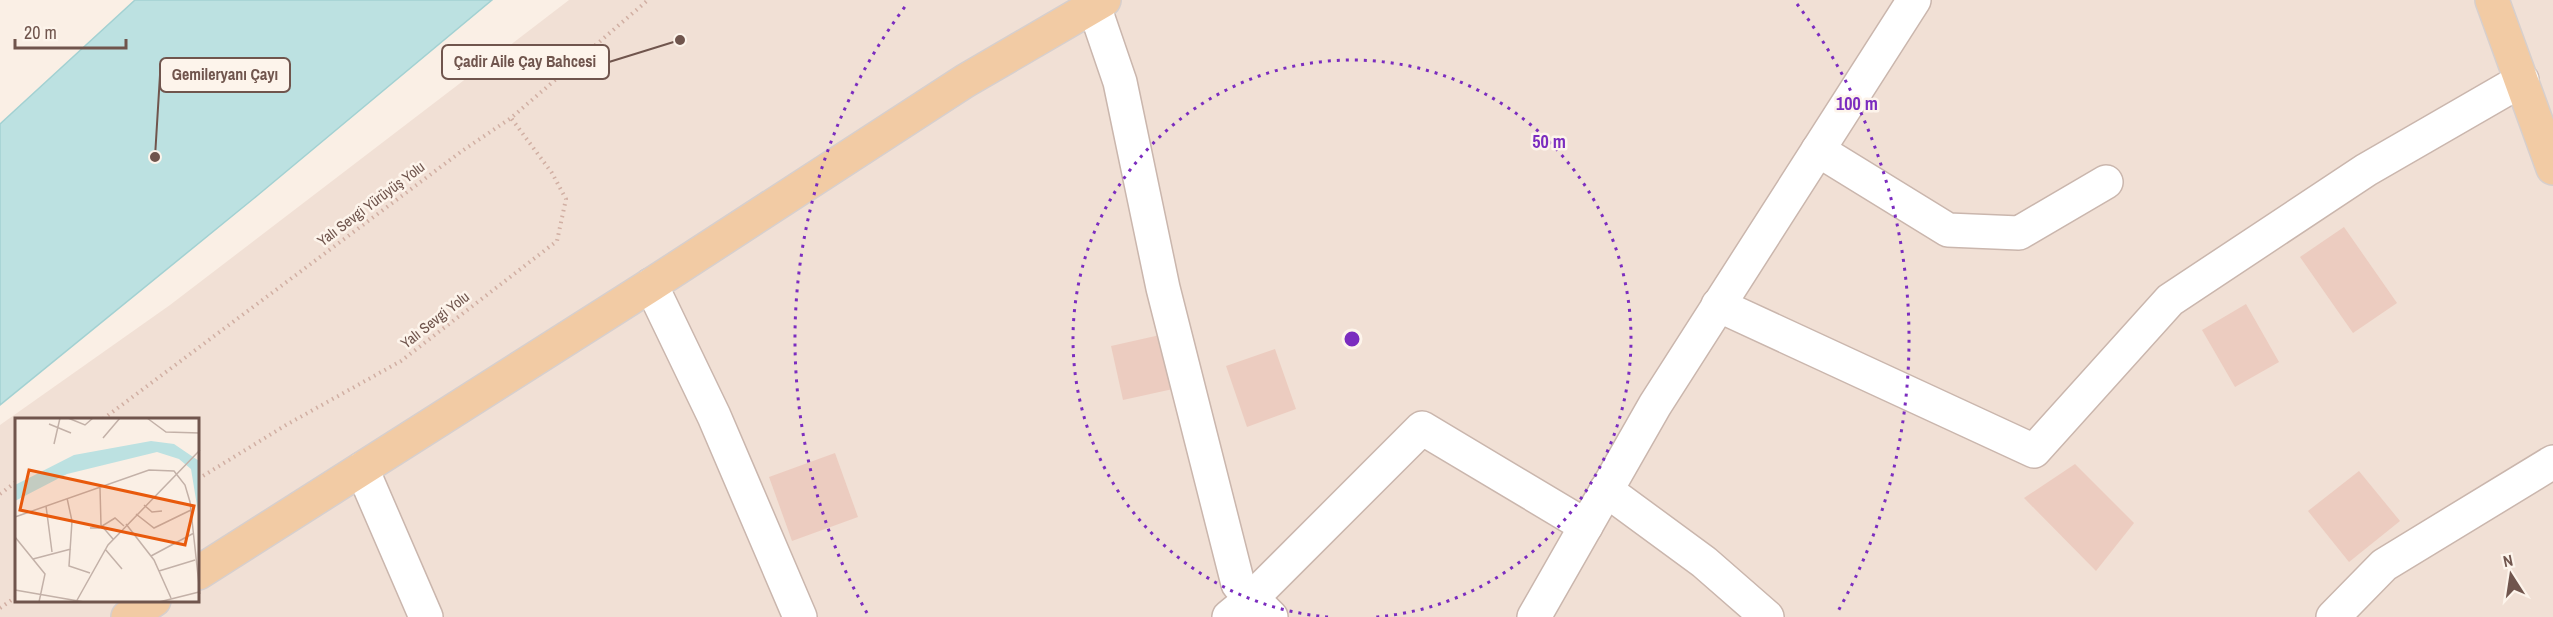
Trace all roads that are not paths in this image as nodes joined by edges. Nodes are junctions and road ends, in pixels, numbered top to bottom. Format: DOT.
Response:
graph roads {
  1 [pos="1914,0"];
  2 [pos="2492,0"];
  3 [pos="1099,3"];
  4 [pos="2523,80"];
  5 [pos="1818,150"];
  6 [pos="2553,168"];
  7 [pos="2106,182"];
  8 [pos="651,285"];
  9 [pos="1718,305"];
  10 [pos="2553,462"];
  11 [pos="362,469"];
  12 [pos="1606,490"];
  13 [pos="1586,526"];
  14 [pos="200,572"];
  15 [pos="151,602"];
  16 [pos="1251,611"];
  17 [pos="128,617"];
  18 [pos="426,617"];
  19 [pos="801,617"];
  20 [pos="1534,617"];
  21 [pos="1767,617"];
  22 [pos="2333,617"];
  1 -- 5 [label="street"];
  2 -- 4 [label="main road"];
  3 -- 8 [label="main road"];
  3 -- 16 [label="street"];
  4 -- 6 [label="main road"];
  4 -- 9 [label="street"];
  5 -- 7 [label="street"];
  5 -- 9 [label="street"];
  8 -- 11 [label="main road"];
  8 -- 19 [label="street"];
  9 -- 12 [label="street"];
  10 -- 22 [label="street"];
  11 -- 14 [label="main road"];
  11 -- 18 [label="street"];
  12 -- 13 [label="street"];
  12 -- 21 [label="street"];
  13 -- 16 [label="street"];
  13 -- 20 [label="street"];
  15 -- 17 [label="main road"];
}
